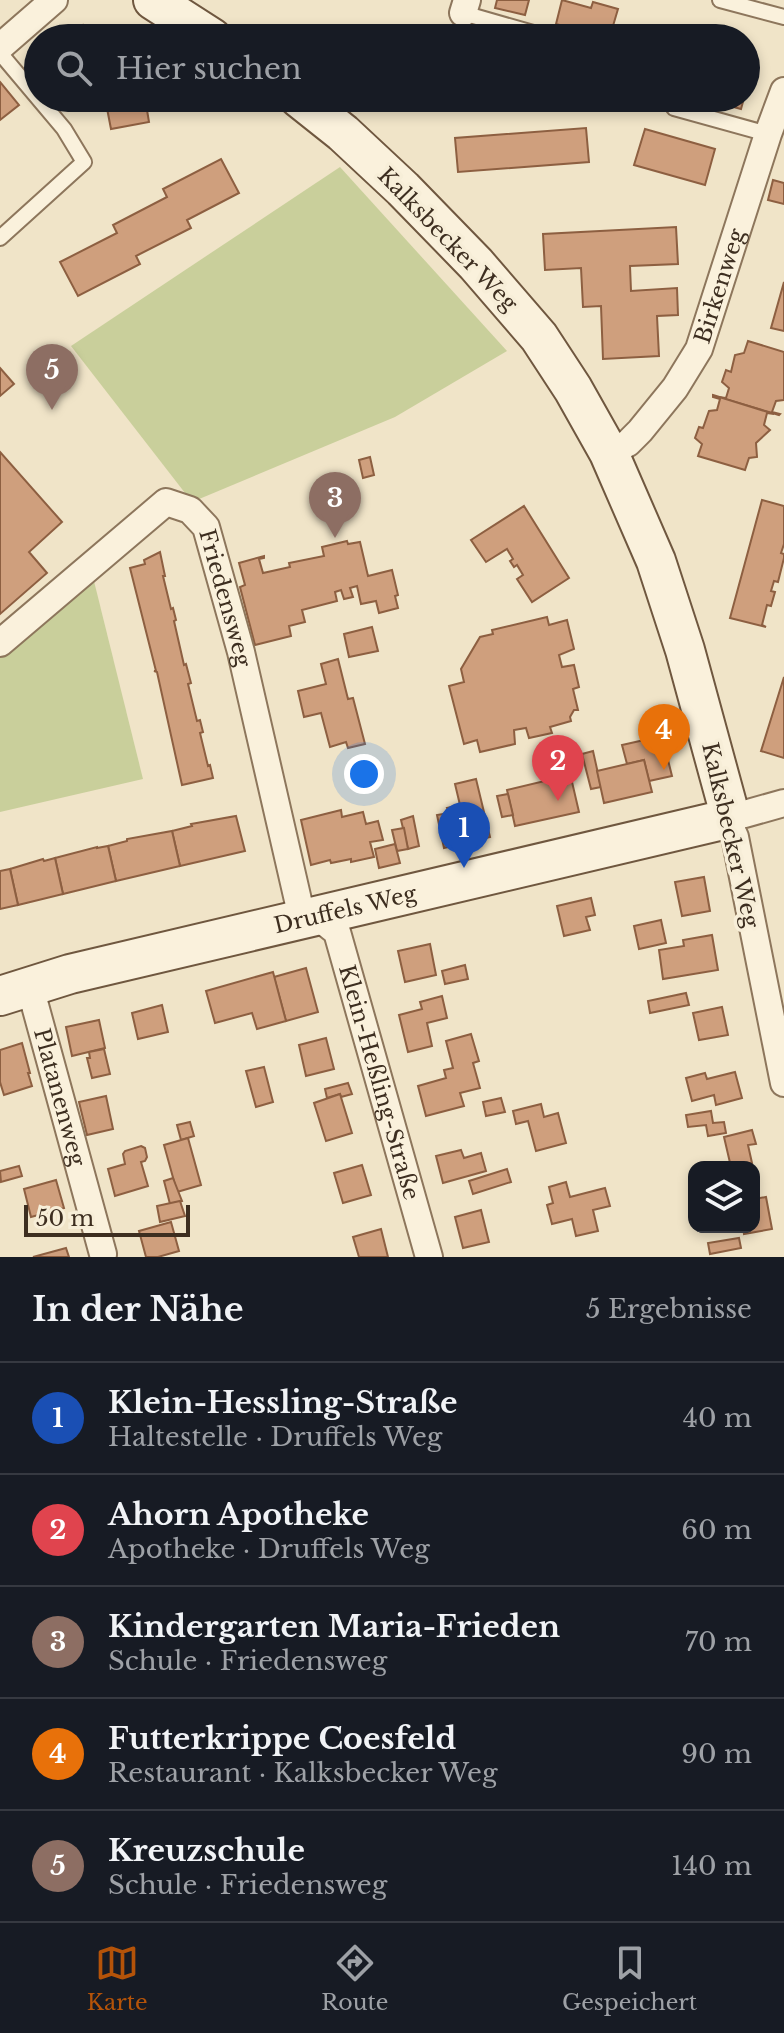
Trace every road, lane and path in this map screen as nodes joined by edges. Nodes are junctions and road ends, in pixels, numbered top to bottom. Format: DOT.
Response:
graph roads {
  1 [pos="54,0"];
  2 [pos="153,0"];
  3 [pos="720,0"];
  4 [pos="465,7"];
  5 [pos="784,17"];
  6 [pos="26,24"];
  7 [pos="190,24"];
  8 [pos="511,24"];
  9 [pos="24,26"];
  10 [pos="0,47"];
  11 [pos="0,53"];
  12 [pos="24,82"];
  13 [pos="784,91"];
  14 [pos="50,112"];
  15 [pos="317,112"];
  16 [pos="688,112"];
  17 [pos="768,134"];
  18 [pos="0,238"];
  19 [pos="609,453"];
  20 [pos="0,643"];
  21 [pos="784,803"];
  22 [pos="727,819"];
  23 [pos="318,917"];
  24 [pos="15,992"];
  25 [pos="784,1083"];
  26 [pos="103,1254"];
  27 [pos="429,1257"];
  1 -- 6 [label="street"];
  2 -- 7 [label="street"];
  3 -- 5 [label="lane"];
  4 -- 8 [label="lane"];
  9 -- 10 [label="street"];
  11 -- 12 [label="lane"];
  13 -- 17 [label="street, Birkenweg"];
  14 -- 18 [label="lane"];
  15 -- 19 [label="street, Kalksbecker Weg"];
  16 -- 17 [label="lane"];
  17 -- 19 [label="street, Birkenweg"];
  19 -- 22 [label="street, Kalksbecker Weg"];
  20 -- 23 [label="street, Friedensweg"];
  21 -- 22 [label="street, Druffels Weg"];
  22 -- 23 [label="street, Druffels Weg"];
  22 -- 25 [label="street, Kalksbecker Weg"];
  23 -- 24 [label="street, Druffels Weg"];
  23 -- 27 [label="street, Klein-Heßling-Straße"];
  24 -- 26 [label="street, Platanenweg"];
}
